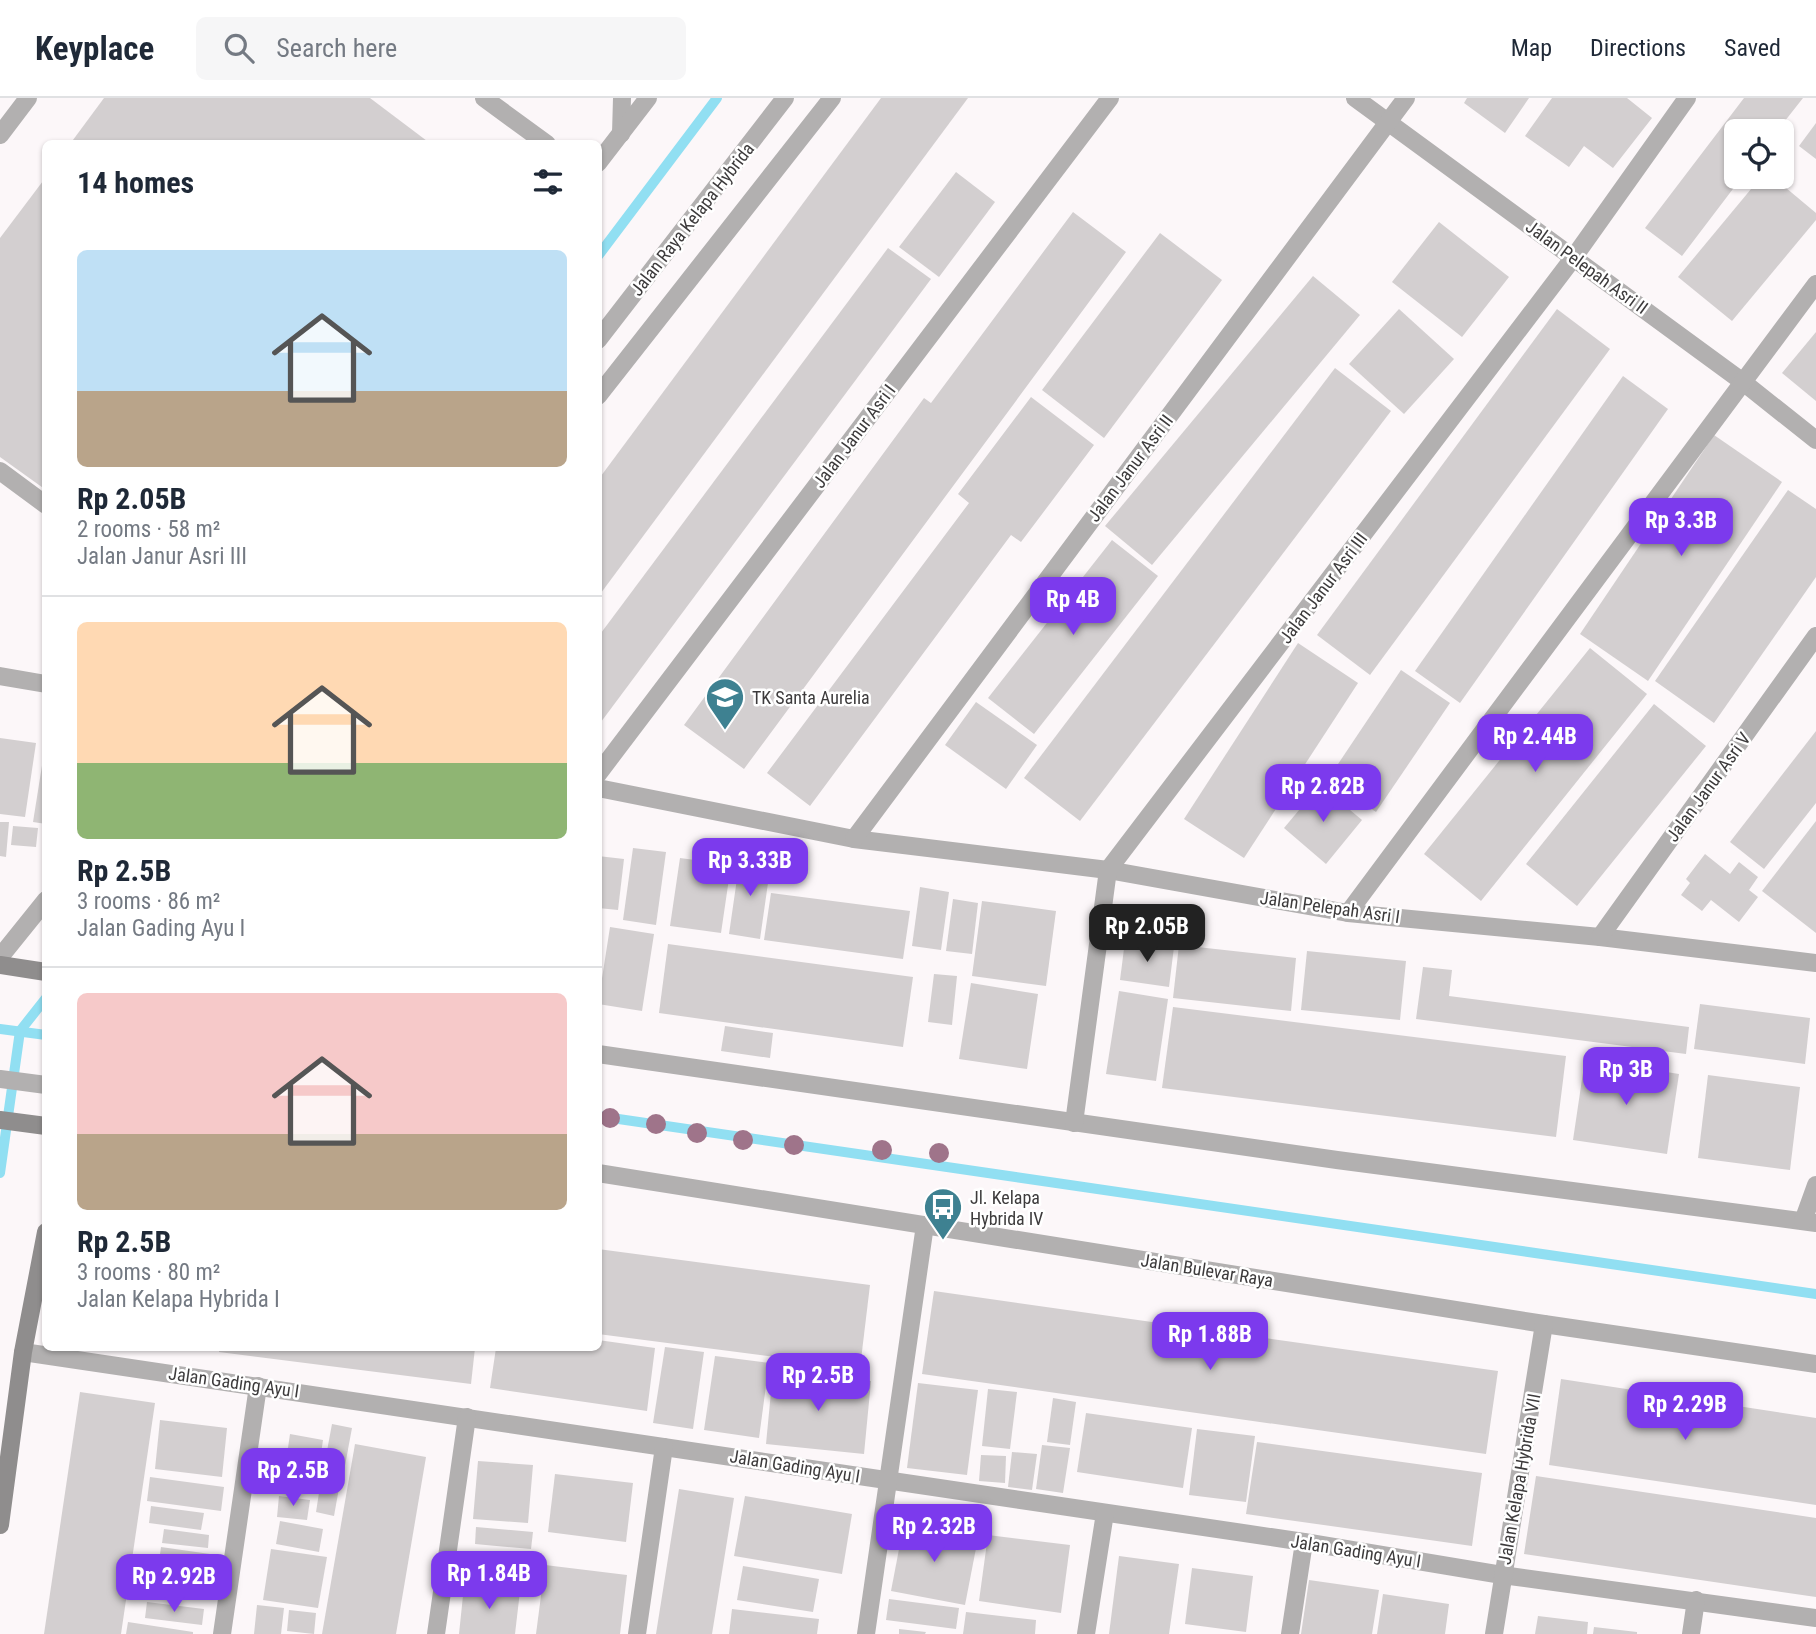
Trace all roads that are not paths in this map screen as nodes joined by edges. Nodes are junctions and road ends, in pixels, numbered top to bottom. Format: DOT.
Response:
graph roads {
  1 [pos="28,98"];
  2 [pos="484,98"];
  3 [pos="622,98"];
  4 [pos="648,98"];
  5 [pos="785,98"];
  6 [pos="832,98"];
  7 [pos="1110,98"];
  8 [pos="1355,98"];
  9 [pos="1406,98"];
  10 [pos="1688,98"];
  11 [pos="1388,122"];
  12 [pos="621,134"];
  13 [pos="0,135"];
  14 [pos="542,140"];
  15 [pos="602,158"];
  16 [pos="1574,257"];
  17 [pos="1816,284"];
  18 [pos="602,335"];
  19 [pos="1743,382"];
  20 [pos="602,391"];
  21 [pos="1816,440"];
  22 [pos="0,471"];
  23 [pos="42,502"];
  24 [pos="1816,636"];
  25 [pos="0,676"];
  26 [pos="42,683"];
  27 [pos="602,769"];
  28 [pos="602,789"];
  29 [pos="854,839"];
  30 [pos="1108,870"];
  31 [pos="42,905"];
  32 [pos="1348,913"];
  33 [pos="1600,937"];
  34 [pos="0,957"];
  35 [pos="1816,963"];
  36 [pos="8,966"];
  37 [pos="42,971"];
  38 [pos="602,1055"];
  39 [pos="0,1079"];
  40 [pos="42,1085"];
  41 [pos="0,1120"];
  42 [pos="1074,1123"];
  43 [pos="38,1125"];
  44 [pos="602,1174"];
  45 [pos="1816,1185"];
  46 [pos="1809,1222"];
  47 [pos="925,1225"];
  48 [pos="42,1253"];
  49 [pos="1544,1324"];
  50 [pos="23,1352"];
  51 [pos="1816,1364"];
  52 [pos="258,1386"];
  53 [pos="467,1418"];
  54 [pos="664,1447"];
  55 [pos="889,1480"];
  56 [pos="1105,1513"];
  57 [pos="0,1525"];
  58 [pos="1304,1542"];
  59 [pos="1502,1575"];
  60 [pos="1696,1600"];
  61 [pos="1816,1618"];
  62 [pos="222,1634"];
  63 [pos="436,1634"];
  64 [pos="637,1634"];
  65 [pos="866,1634"];
  66 [pos="1086,1634"];
  67 [pos="1290,1634"];
  68 [pos="1493,1634"];
  69 [pos="1692,1634"];
  1 -- 13 [label="street"];
  2 -- 14 [label="street"];
  3 -- 12 [label="street"];
  4 -- 12 [label="street"];
  5 -- 18 [label="street, Jalan Raya Kelapa Hybrida"];
  6 -- 20 [label="street"];
  7 -- 27 [label="street, Jalan Janur Asri I"];
  8 -- 11 [label="street, Jalan Pelepah Asri II"];
  9 -- 11 [label="street, Jalan Janur Asri II"];
  10 -- 16 [label="street, Jalan Janur Asri III"];
  11 -- 16 [label="street, Jalan Pelepah Asri II"];
  11 -- 29 [label="street, Jalan Janur Asri II"];
  12 -- 15 [label="street"];
  16 -- 19 [label="street, Jalan Pelepah Asri II"];
  16 -- 30 [label="street, Jalan Janur Asri III"];
  17 -- 19 [label="street"];
  19 -- 21 [label="street, Jalan Pelepah Asri II"];
  19 -- 32 [label="street"];
  22 -- 23 [label="street"];
  24 -- 33 [label="street, Jalan Janur Asri V"];
  25 -- 26 [label="street"];
  28 -- 29 [label="street, Jalan Pelepah Asri I"];
  29 -- 30 [label="street, Jalan Pelepah Asri I"];
  30 -- 32 [label="street, Jalan Pelepah Asri I"];
  30 -- 42 [label="street, Jalan Janur Asri III"];
  31 -- 34 [label="street"];
  32 -- 33 [label="street, Jalan Pelepah Asri I"];
  33 -- 35 [label="street, Jalan Pelepah Asri I"];
  36 -- 37 [label="main road"];
  38 -- 42 [label="street"];
  39 -- 40 [label="street"];
  41 -- 43 [label="main road"];
  42 -- 46 [label="street"];
  44 -- 47 [label="street, Jalan Bulevar Raya"];
  45 -- 46 [label="street"];
  47 -- 49 [label="street, Jalan Bulevar Raya"];
  47 -- 55 [label="street"];
  48 -- 50 [label="main road"];
  49 -- 51 [label="street, Jalan Bulevar Raya"];
  49 -- 59 [label="street, Jalan Kelapa Hybrida VII"];
  50 -- 52 [label="street, Jalan Gading Ayu I"];
  50 -- 57 [label="main road"];
  52 -- 53 [label="street, Jalan Gading Ayu I"];
  52 -- 62 [label="street"];
  53 -- 54 [label="street, Jalan Gading Ayu I"];
  53 -- 63 [label="street"];
  54 -- 55 [label="street, Jalan Gading Ayu I"];
  54 -- 64 [label="street"];
  55 -- 56 [label="street, Jalan Gading Ayu I"];
  55 -- 65 [label="street"];
  56 -- 58 [label="street, Jalan Gading Ayu I"];
  56 -- 66 [label="street"];
  58 -- 59 [label="street, Jalan Gading Ayu I"];
  58 -- 67 [label="street"];
  59 -- 60 [label="street, Jalan Gading Ayu I"];
  59 -- 68 [label="street, Jalan Kelapa Hybrida VII"];
  60 -- 61 [label="street, Jalan Gading Ayu I"];
  60 -- 69 [label="street"];
}
